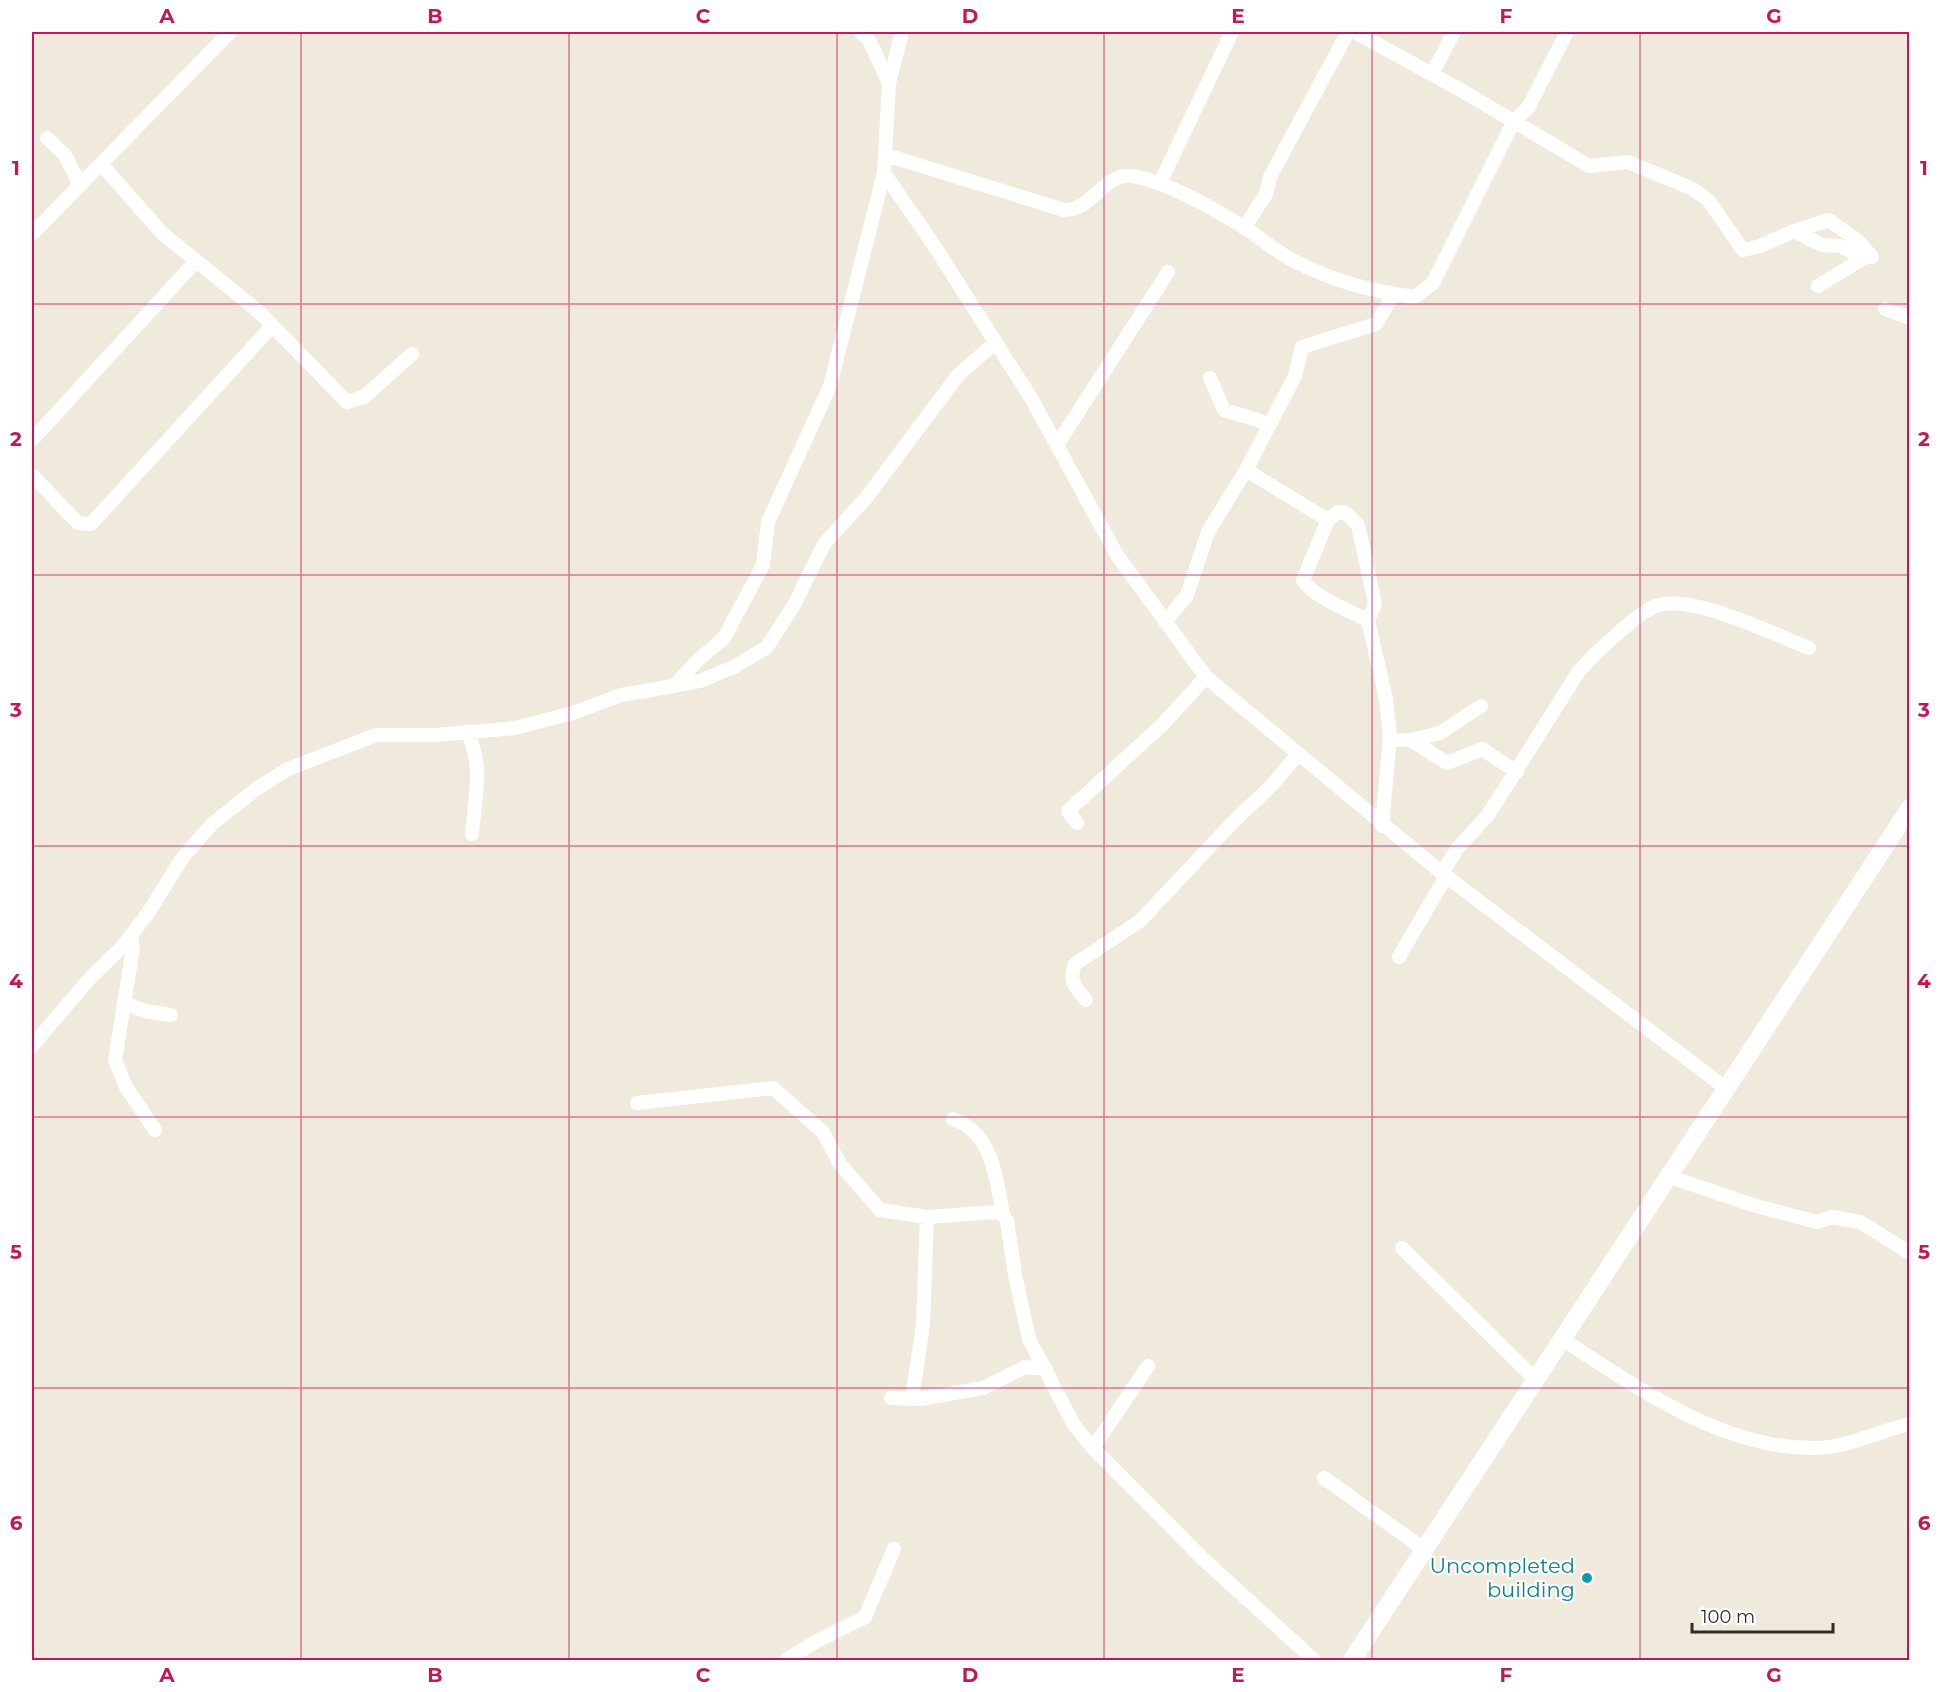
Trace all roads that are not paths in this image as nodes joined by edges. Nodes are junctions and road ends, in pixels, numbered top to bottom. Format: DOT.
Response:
graph roads {
  1 [pos="230,32"];
  2 [pos="861,32"];
  3 [pos="902,32"];
  4 [pos="1232,32"];
  5 [pos="1348,32"];
  6 [pos="1355,32"];
  7 [pos="1454,32"];
  8 [pos="1567,32"];
  9 [pos="1432,74"];
  10 [pos="889,83"];
  11 [pos="1514,121"];
  12 [pos="47,138"];
  13 [pos="886,155"];
  14 [pos="101,164"];
  15 [pos="884,173"];
  16 [pos="79,183"];
  17 [pos="1160,183"];
  18 [pos="1244,228"];
  19 [pos="1794,231"];
  20 [pos="32,234"];
  21 [pos="1872,256"];
  22 [pos="196,261"];
  23 [pos="1168,272"];
  24 [pos="1818,286"];
  25 [pos="1394,294"];
  26 [pos="1885,309"];
  27 [pos="1910,318"];
  28 [pos="272,326"];
  29 [pos="996,342"];
  30 [pos="412,354"];
  31 [pos="1210,378"];
  32 [pos="1269,426"];
  33 [pos="32,440"];
  34 [pos="1057,445"];
  35 [pos="1246,470"];
  36 [pos="32,475"];
  37 [pos="1328,520"];
  38 [pos="1368,620"];
  39 [pos="1166,621"];
  40 [pos="1809,648"];
  41 [pos="1206,677"];
  42 [pos="674,686"];
  43 [pos="1481,706"];
  44 [pos="467,731"];
  45 [pos="1389,740"];
  46 [pos="1412,740"];
  47 [pos="1298,754"];
  48 [pos="1517,772"];
  49 [pos="1910,808"];
  50 [pos="1077,824"];
  51 [pos="1382,826"];
  52 [pos="472,834"];
  53 [pos="1445,876"];
  54 [pos="131,936"];
  55 [pos="1399,957"];
  56 [pos="1086,1000"];
  57 [pos="125,1003"];
  58 [pos="171,1015"];
  59 [pos="32,1046"];
  60 [pos="1727,1089"];
  61 [pos="637,1102"];
  62 [pos="953,1119"];
  63 [pos="155,1130"];
  64 [pos="1668,1176"];
  65 [pos="1003,1215"];
  66 [pos="927,1217"];
  67 [pos="1402,1248"];
  68 [pos="1910,1253"];
  69 [pos="1561,1338"];
  70 [pos="1148,1366"];
  71 [pos="1046,1369"];
  72 [pos="1536,1380"];
  73 [pos="891,1398"];
  74 [pos="912,1399"];
  75 [pos="1910,1424"];
  76 [pos="1093,1448"];
  77 [pos="1324,1478"];
  78 [pos="894,1549"];
  79 [pos="1425,1550"];
  80 [pos="786,1660"];
  81 [pos="1314,1660"];
  82 [pos="1352,1660"];
  1 -- 14 [label="street"];
  2 -- 10 [label="street"];
  3 -- 10 [label="street"];
  4 -- 17 [label="street"];
  5 -- 18 [label="street"];
  6 -- 9 [label="street"];
  7 -- 9 [label="street"];
  8 -- 11 [label="street"];
  9 -- 11 [label="street"];
  10 -- 13 [label="street"];
  11 -- 19 [label="street"];
  11 -- 25 [label="street"];
  12 -- 16 [label="street"];
  13 -- 15 [label="street"];
  13 -- 17 [label="street"];
  14 -- 16 [label="street"];
  14 -- 22 [label="street"];
  15 -- 29 [label="street"];
  15 -- 42 [label="street"];
  16 -- 20 [label="street"];
  17 -- 18 [label="street"];
  18 -- 25 [label="street"];
  19 -- 21 [label="street"];
  19 -- 24 [label="street"];
  22 -- 28 [label="street"];
  22 -- 33 [label="street"];
  23 -- 34 [label="street"];
  25 -- 32 [label="street"];
  26 -- 27 [label="street"];
  28 -- 30 [label="street"];
  28 -- 36 [label="street"];
  29 -- 34 [label="street"];
  29 -- 42 [label="street"];
  31 -- 32 [label="street"];
  32 -- 35 [label="street"];
  34 -- 39 [label="street"];
  35 -- 37 [label="street"];
  35 -- 39 [label="street"];
  37 -- 38 [label="street"];
  37 -- 38 [label="street"];
  38 -- 45 [label="street"];
  39 -- 41 [label="street"];
  40 -- 48 [label="street"];
  41 -- 47 [label="street"];
  41 -- 50 [label="street"];
  42 -- 44 [label="street"];
  43 -- 46 [label="street"];
  44 -- 52 [label="street"];
  44 -- 54 [label="street"];
  45 -- 46 [label="street"];
  45 -- 51 [label="street"];
  46 -- 48 [label="street"];
  47 -- 51 [label="street"];
  47 -- 56 [label="street"];
  48 -- 53 [label="street"];
  49 -- 60 [label="main road"];
  51 -- 53 [label="street"];
  53 -- 55 [label="street"];
  53 -- 60 [label="street"];
  54 -- 57 [label="street"];
  54 -- 59 [label="street"];
  57 -- 58 [label="street"];
  57 -- 63 [label="street"];
  60 -- 64 [label="main road"];
  61 -- 66 [label="street"];
  62 -- 65 [label="street"];
  64 -- 68 [label="street"];
  64 -- 69 [label="main road"];
  65 -- 66 [label="street"];
  65 -- 71 [label="street"];
  66 -- 74 [label="street"];
  67 -- 72 [label="street"];
  69 -- 72 [label="main road"];
  69 -- 75 [label="street"];
  70 -- 76 [label="street"];
  71 -- 74 [label="street"];
  71 -- 76 [label="street"];
  72 -- 79 [label="main road"];
  73 -- 74 [label="street"];
  76 -- 81 [label="street"];
  77 -- 79 [label="street"];
  78 -- 80 [label="street"];
  79 -- 82 [label="main road"];
}
